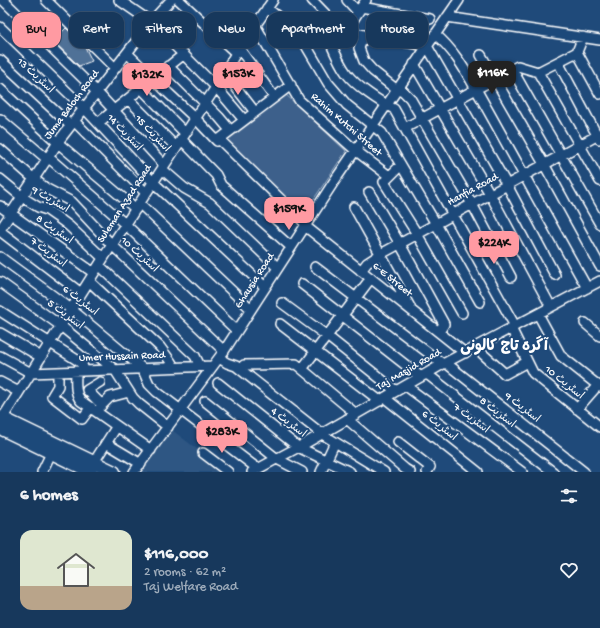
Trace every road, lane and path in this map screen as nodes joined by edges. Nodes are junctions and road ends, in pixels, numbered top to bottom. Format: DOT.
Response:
graph roads {
  1 [pos="3,0"];
  2 [pos="46,0"];
  3 [pos="119,0"];
  4 [pos="179,0"];
  5 [pos="273,0"];
  6 [pos="312,0"];
  7 [pos="347,0"];
  8 [pos="459,0"];
  9 [pos="169,1"];
  10 [pos="362,6"];
  11 [pos="267,8"];
  12 [pos="136,12"];
  13 [pos="160,12"];
  14 [pos="324,12"];
  15 [pos="447,17"];
  16 [pos="259,19"];
  17 [pos="430,20"];
  18 [pos="0,26"];
  19 [pos="259,32"];
  20 [pos="358,33"];
  21 [pos="364,34"];
  22 [pos="435,34"];
  23 [pos="583,37"];
  24 [pos="600,40"];
  25 [pos="428,44"];
  26 [pos="132,47"];
  27 [pos="178,48"];
  28 [pos="240,48"];
  29 [pos="333,48"];
  30 [pos="426,48"];
  31 [pos="428,48"];
  32 [pos="238,51"];
  33 [pos="577,52"];
  34 [pos="127,53"];
  35 [pos="184,54"];
  36 [pos="480,55"];
  37 [pos="0,60"];
  38 [pos="558,62"];
  39 [pos="414,64"];
  40 [pos="168,66"];
  41 [pos="115,68"];
  42 [pos="512,69"];
  43 [pos="224,72"];
  44 [pos="538,72"];
  45 [pos="153,79"];
  46 [pos="494,79"];
  47 [pos="291,85"];
  48 [pos="216,87"];
  49 [pos="141,88"];
  50 [pos="398,88"];
  51 [pos="0,89"];
  52 [pos="476,89"];
  53 [pos="96,92"];
  54 [pos="600,94"];
  55 [pos="274,97"];
  56 [pos="128,99"];
  57 [pos="457,99"];
  58 [pos="205,103"];
  59 [pos="386,105"];
  60 [pos="84,108"];
  61 [pos="441,109"];
  62 [pos="114,110"];
  63 [pos="255,112"];
  64 [pos="195,118"];
  65 [pos="0,119"];
  66 [pos="422,119"];
  67 [pos="244,120"];
  68 [pos="72,123"];
  69 [pos="98,123"];
  70 [pos="372,125"];
  71 [pos="405,128"];
  72 [pos="230,130"];
  73 [pos="599,136"];
  74 [pos="219,139"];
  75 [pos="181,140"];
  76 [pos="58,143"];
  77 [pos="580,145"];
  78 [pos="0,149"];
  79 [pos="355,150"];
  80 [pos="561,155"];
  81 [pos="48,158"];
  82 [pos="544,164"];
  83 [pos="401,165"];
  84 [pos="163,167"];
  85 [pos="525,175"];
  86 [pos="389,176"];
  87 [pos="0,179"];
  88 [pos="34,179"];
  89 [pos="600,181"];
  90 [pos="153,182"];
  91 [pos="507,185"];
  92 [pos="369,192"];
  93 [pos="146,193"];
  94 [pos="490,194"];
  95 [pos="22,197"];
  96 [pos="472,204"];
  97 [pos="0,206"];
  98 [pos="138,206"];
  99 [pos="354,207"];
  100 [pos="10,214"];
  101 [pos="454,214"];
  102 [pos="126,224"];
  103 [pos="436,224"];
  104 [pos="600,224"];
  105 [pos="305,225"];
  106 [pos="0,230"];
  107 [pos="418,234"];
  108 [pos="400,244"];
  109 [pos="112,245"];
  110 [pos="291,247"];
  111 [pos="381,254"];
  112 [pos="0,257"];
  113 [pos="600,266"];
  114 [pos="315,267"];
  115 [pos="278,268"];
  116 [pos="96,269"];
  117 [pos="362,271"];
  118 [pos="555,275"];
  119 [pos="511,277"];
  120 [pos="371,278"];
  121 [pos="600,281"];
  122 [pos="0,282"];
  123 [pos="302,284"];
  124 [pos="265,288"];
  125 [pos="586,288"];
  126 [pos="81,293"];
  127 [pos="356,298"];
  128 [pos="282,302"];
  129 [pos="480,302"];
  130 [pos="551,307"];
  131 [pos="71,309"];
  132 [pos="251,309"];
  133 [pos="0,311"];
  134 [pos="413,312"];
  135 [pos="462,313"];
  136 [pos="538,314"];
  137 [pos="342,316"];
  138 [pos="585,323"];
  139 [pos="280,324"];
  140 [pos="61,326"];
  141 [pos="513,327"];
  142 [pos="237,331"];
  143 [pos="439,332"];
  144 [pos="0,333"];
  145 [pos="327,336"];
  146 [pos="600,336"];
  147 [pos="50,343"];
  148 [pos="475,347"];
  149 [pos="316,351"];
  150 [pos="465,353"];
  151 [pos="222,354"];
  152 [pos="0,356"];
  153 [pos="41,357"];
  154 [pos="527,362"];
  155 [pos="444,364"];
  156 [pos="200,366"];
  157 [pos="213,366"];
  158 [pos="174,367"];
  159 [pos="142,368"];
  160 [pos="240,369"];
  161 [pos="302,369"];
  162 [pos="101,370"];
  163 [pos="115,370"];
  164 [pos="80,371"];
  165 [pos="58,372"];
  166 [pos="31,373"];
  167 [pos="424,376"];
  168 [pos="0,382"];
  169 [pos="100,382"];
  170 [pos="218,383"];
  171 [pos="406,386"];
  172 [pos="599,386"];
  173 [pos="396,391"];
  174 [pos="19,392"];
  175 [pos="129,392"];
  176 [pos="110,398"];
  177 [pos="382,399"];
  178 [pos="205,402"];
  179 [pos="96,408"];
  180 [pos="181,409"];
  181 [pos="577,409"];
  182 [pos="356,414"];
  183 [pos="347,419"];
  184 [pos="1,422"];
  185 [pos="116,426"];
  186 [pos="168,427"];
  187 [pos="600,427"];
  188 [pos="322,434"];
  189 [pos="335,442"];
  190 [pos="398,442"];
  191 [pos="106,443"];
  192 [pos="298,447"];
  193 [pos="54,448"];
  194 [pos="151,450"];
  195 [pos="203,453"];
  196 [pos="277,459"];
  197 [pos="326,460"];
  198 [pos="141,464"];
  199 [pos="93,467"];
  200 [pos="254,471"];
  201 [pos="42,472"];
  202 [pos="114,472"];
  203 [pos="134,472"];
  204 [pos="228,472"];
  205 [pos="302,472"];
  206 [pos="321,472"];
  207 [pos="350,472"];
  208 [pos="384,472"];
  209 [pos="410,472"];
  210 [pos="427,472"];
  211 [pos="478,472"];
  212 [pos="522,472"];
  213 [pos="553,472"];
  214 [pos="584,472"];
  1 -- 53 [label="street, اسٹریٹ 15"];
  2 -- 41 [label="street"];
  3 -- 12 [label="street"];
  4 -- 32 [label="street"];
  5 -- 11 [label="street, Suleman Azad Road"];
  6 -- 14 [label="street"];
  7 -- 10 [label="street"];
  8 -- 15 [label="street, Ghausia Road"];
  9 -- 13 [label="street, Juma Baloch Road"];
  10 -- 17 [label="street"];
  11 -- 16 [label="street, Suleman Azad Road"];
  11 -- 70 [label="street"];
  15 -- 22 [label="street, Ghausia Road"];
  15 -- 23 [label="street"];
  18 -- 60 [label="street, اسٹریٹ 14"];
  19 -- 47 [label="street, Rahim Kutchi Street"];
  20 -- 21 [label="street"];
  21 -- 50 [label="street"];
  22 -- 25 [label="street, Ghausia Road"];
  22 -- 52 [label="street"];
  23 -- 24 [label="street"];
  23 -- 33 [label="street"];
  26 -- 34 [label="street, Juma Baloch Road"];
  27 -- 35 [label="street"];
  28 -- 32 [label="street, Suleman Azad Road"];
  29 -- 59 [label="street, اسٹریٹ 10"];
  30 -- 39 [label="street, Ghausia Road"];
  31 -- 57 [label="street"];
  32 -- 43 [label="street, Suleman Azad Road"];
  32 -- 55 [label="street"];
  33 -- 38 [label="street"];
  33 -- 54 [label="street"];
  34 -- 41 [label="street, Juma Baloch Road"];
  34 -- 45 [label="street, 6-E Street"];
  35 -- 40 [label="street"];
  35 -- 48 [label="street"];
  36 -- 46 [label="street"];
  37 -- 68 [label="street, اسٹریٹ 13"];
  38 -- 44 [label="street"];
  38 -- 73 [label="street"];
  39 -- 50 [label="street, Ghausia Road"];
  39 -- 61 [label="street"];
  40 -- 45 [label="street"];
  40 -- 58 [label="street"];
  41 -- 53 [label="street, Juma Baloch Road"];
  42 -- 44 [label="street"];
  42 -- 46 [label="street"];
  42 -- 80 [label="street"];
  43 -- 48 [label="street, Suleman Azad Road"];
  43 -- 63 [label="street"];
  44 -- 77 [label="street"];
  45 -- 49 [label="street"];
  45 -- 64 [label="street, 6-E Street"];
  46 -- 52 [label="street"];
  46 -- 82 [label="street"];
  47 -- 55 [label="street"];
  47 -- 79 [label="street, Rahim Kutchi Street"];
  48 -- 58 [label="street, Suleman Azad Road"];
  48 -- 67 [label="street"];
  49 -- 56 [label="street"];
  49 -- 75 [label="street"];
  50 -- 59 [label="street, Ghausia Road"];
  50 -- 66 [label="street"];
  51 -- 76 [label="street"];
  52 -- 57 [label="street"];
  52 -- 85 [label="street"];
  53 -- 60 [label="street, Juma Baloch Road"];
  53 -- 62 [label="street, اسٹریٹ 15"];
  55 -- 63 [label="street"];
  56 -- 62 [label="street"];
  56 -- 75 [label="street"];
  57 -- 61 [label="street"];
  57 -- 91 [label="street"];
  58 -- 64 [label="street, Suleman Azad Road"];
  58 -- 72 [label="street"];
  59 -- 70 [label="street, Ghausia Road"];
  59 -- 71 [label="street, اسٹریٹ 10"];
  60 -- 68 [label="street, Juma Baloch Road"];
  60 -- 69 [label="street, اسٹریٹ 14"];
  61 -- 66 [label="street"];
  61 -- 94 [label="street"];
  62 -- 69 [label="street"];
  62 -- 84 [label="street, اسٹریٹ 15"];
  63 -- 67 [label="street"];
  64 -- 74 [label="street, 6-E Street"];
  64 -- 75 [label="street, Suleman Azad Road"];
  65 -- 81 [label="street"];
  66 -- 71 [label="street"];
  66 -- 96 [label="street"];
  67 -- 72 [label="street"];
  68 -- 76 [label="street, Juma Baloch Road"];
  68 -- 93 [label="street, اسٹریٹ 13"];
  69 -- 90 [label="street, اسٹریٹ 14"];
  70 -- 79 [label="street, Ghausia Road"];
  70 -- 83 [label="street"];
  71 -- 101 [label="street, اسٹریٹ 10"];
  72 -- 74 [label="street"];
  73 -- 77 [label="street, Hanfia Road"];
  74 -- 105 [label="street, 6-E Street"];
  75 -- 84 [label="street, Suleman Azad Road"];
  75 -- 110 [label="street"];
  76 -- 81 [label="street, Juma Baloch Road"];
  76 -- 98 [label="street"];
  77 -- 80 [label="street, Hanfia Road"];
  77 -- 89 [label="street"];
  78 -- 88 [label="street, اسٹریٹ 10"];
  79 -- 86 [label="street, Rahim Kutchi Street"];
  79 -- 105 [label="street, Ghausia Road"];
  80 -- 82 [label="street, Hanfia Road"];
  80 -- 104 [label="street"];
  81 -- 88 [label="street, Juma Baloch Road"];
  81 -- 102 [label="street"];
  82 -- 85 [label="street, Hanfia Road"];
  82 -- 113 [label="street"];
  83 -- 86 [label="street"];
  83 -- 103 [label="street"];
  84 -- 90 [label="street, Suleman Azad Road"];
  84 -- 115 [label="street, اسٹریٹ 15"];
  85 -- 91 [label="street, Hanfia Road"];
  85 -- 125 [label="street"];
  86 -- 107 [label="street"];
  87 -- 95 [label="street, اسٹریٹ 9"];
  88 -- 95 [label="street, Juma Baloch Road"];
  88 -- 109 [label="street, اسٹریٹ 10"];
  90 -- 93 [label="street, Suleman Azad Road"];
  90 -- 124 [label="street, اسٹریٹ 14"];
  91 -- 94 [label="street, Hanfia Road"];
  91 -- 118 [label="street"];
  92 -- 108 [label="street"];
  93 -- 98 [label="street, Suleman Azad Road"];
  94 -- 96 [label="street, Hanfia Road"];
  94 -- 130 [label="street"];
  95 -- 100 [label="street, Juma Baloch Road"];
  95 -- 116 [label="street, اسٹریٹ 9"];
  96 -- 101 [label="street, Hanfia Road"];
  96 -- 119 [label="street"];
  97 -- 100 [label="street, اسٹریٹ 8"];
  98 -- 102 [label="street, Suleman Azad Road"];
  98 -- 132 [label="street"];
  99 -- 111 [label="street"];
  100 -- 106 [label="street, Juma Baloch Road"];
  100 -- 116 [label="street, اسٹریٹ 8"];
  101 -- 103 [label="street, Hanfia Road"];
  101 -- 141 [label="street, اسٹریٹ 10"];
  102 -- 109 [label="street, Suleman Azad Road"];
  102 -- 142 [label="street"];
  103 -- 107 [label="street, Hanfia Road"];
  103 -- 129 [label="street"];
  105 -- 110 [label="street, Ghausia Road"];
  105 -- 117 [label="street, 6-E Street"];
  106 -- 126 [label="street, اسٹریٹ 7"];
  107 -- 108 [label="street, Hanfia Road"];
  107 -- 135 [label="street"];
  108 -- 111 [label="street, Hanfia Road"];
  108 -- 143 [label="street"];
  109 -- 116 [label="street, Suleman Azad Road"];
  109 -- 151 [label="street, اسٹریٹ 10"];
  110 -- 115 [label="street, Ghausia Road"];
  111 -- 117 [label="street, Hanfia Road"];
  111 -- 134 [label="street"];
  112 -- 131 [label="street, اسٹریٹ 6"];
  114 -- 127 [label="street, اسٹریٹ 9"];
  115 -- 124 [label="street, Ghausia Road"];
  116 -- 126 [label="street, Suleman Azad Road"];
  116 -- 156 [label="street"];
  116 -- 158 [label="street"];
  117 -- 120 [label="street, 6-E Street"];
  120 -- 127 [label="street"];
  120 -- 134 [label="street, 6-E Street"];
  121 -- 125 [label="street, Taj Masjid Road"];
  122 -- 140 [label="street, اسٹریٹ 5"];
  123 -- 137 [label="street, اسٹریٹ 8"];
  124 -- 132 [label="street, Ghausia Road"];
  125 -- 130 [label="street, Taj Masjid Road"];
  126 -- 131 [label="street, Suleman Azad Road"];
  127 -- 137 [label="street"];
  127 -- 155 [label="street, اسٹریٹ 9"];
  128 -- 145 [label="street"];
  130 -- 136 [label="street, Taj Masjid Road"];
  131 -- 140 [label="street, Suleman Azad Road"];
  131 -- 159 [label="street, اسٹریٹ 6"];
  132 -- 142 [label="street, Ghausia Road"];
  133 -- 147 [label="street"];
  134 -- 143 [label="street, 6-E Street"];
  136 -- 141 [label="street, Taj Masjid Road"];
  136 -- 172 [label="street"];
  137 -- 145 [label="street"];
  137 -- 167 [label="street, اسٹریٹ 8"];
  138 -- 146 [label="street"];
  139 -- 149 [label="street, اسٹریٹ 6"];
  140 -- 147 [label="street, Suleman Azad Road"];
  140 -- 163 [label="street, اسٹریٹ 5"];
  141 -- 148 [label="street, Taj Masjid Road"];
  141 -- 154 [label="street, اسٹریٹ 10"];
  142 -- 151 [label="street, Ghausia Road"];
  143 -- 150 [label="street, 6-E Street"];
  144 -- 153 [label="street"];
  145 -- 149 [label="street"];
  145 -- 173 [label="street"];
  147 -- 153 [label="street, Suleman Azad Road"];
  147 -- 164 [label="street"];
  148 -- 150 [label="street, Taj Masjid Road"];
  148 -- 154 [label="street"];
  149 -- 161 [label="street"];
  149 -- 177 [label="street, اسٹریٹ 6"];
  150 -- 155 [label="street, Taj Masjid Road"];
  151 -- 157 [label="street, Ghausia Road"];
  151 -- 160 [label="street, اسٹریٹ 10"];
  152 -- 166 [label="street"];
  153 -- 166 [label="street, Suleman Azad Road"];
  154 -- 181 [label="street, اسٹریٹ 10"];
  155 -- 167 [label="street, Taj Masjid Road"];
  155 -- 214 [label="street, اسٹریٹ 9"];
  156 -- 157 [label="street, Umer Hussain Road"];
  156 -- 158 [label="street, Umer Hussain Road"];
  157 -- 180 [label="street, Ghausia Road"];
  158 -- 159 [label="street, Umer Hussain Road"];
  159 -- 163 [label="street, Umer Hussain Road"];
  159 -- 180 [label="street"];
  160 -- 161 [label="street"];
  160 -- 188 [label="street, اسٹریٹ 10"];
  161 -- 182 [label="street"];
  162 -- 163 [label="street, Umer Hussain Road"];
  162 -- 164 [label="street, Umer Hussain Road"];
  162 -- 169 [label="street"];
  163 -- 175 [label="street, اسٹریٹ 5"];
  164 -- 165 [label="street, Umer Hussain Road"];
  164 -- 179 [label="street"];
  165 -- 166 [label="street, Umer Hussain Road"];
  165 -- 179 [label="street"];
  166 -- 174 [label="street, Suleman Azad Road"];
  167 -- 171 [label="street, Taj Masjid Road"];
  167 -- 213 [label="street, اسٹریٹ 8"];
  168 -- 174 [label="street"];
  169 -- 176 [label="street"];
  169 -- 179 [label="street"];
  170 -- 192 [label="street, اسٹریٹ 4"];
  171 -- 173 [label="street, Taj Masjid Road"];
  171 -- 212 [label="street, اسٹریٹ 7"];
  172 -- 181 [label="street"];
  173 -- 177 [label="street, Taj Masjid Road"];
  174 -- 184 [label="street, Suleman Azad Road"];
  175 -- 176 [label="street"];
  175 -- 186 [label="street, اسٹریٹ 5"];
  176 -- 179 [label="street"];
  177 -- 182 [label="street, Taj Masjid Road"];
  177 -- 211 [label="street, اسٹریٹ 6"];
  178 -- 196 [label="street"];
  179 -- 185 [label="street"];
  180 -- 186 [label="street, Ghausia Road"];
  180 -- 200 [label="street"];
  181 -- 187 [label="street, اسٹریٹ 10"];
  182 -- 183 [label="street, Taj Masjid Road"];
  183 -- 188 [label="street, Taj Masjid Road"];
  183 -- 209 [label="street"];
  184 -- 193 [label="main road"];
  185 -- 191 [label="street"];
  185 -- 194 [label="street"];
  186 -- 194 [label="street, Ghausia Road"];
  188 -- 189 [label="street, اسٹریٹ 10"];
  188 -- 192 [label="street, Taj Masjid Road"];
  189 -- 197 [label="street"];
  189 -- 208 [label="street, اسٹریٹ 10"];
  190 -- 210 [label="street"];
  191 -- 198 [label="street"];
  191 -- 199 [label="street"];
  192 -- 196 [label="street, Taj Masjid Road"];
  192 -- 197 [label="street, اسٹریٹ 4"];
  193 -- 199 [label="main road"];
  193 -- 201 [label="street"];
  194 -- 198 [label="street, Ghausia Road"];
  195 -- 204 [label="street"];
  196 -- 200 [label="street, Taj Masjid Road"];
  196 -- 205 [label="street"];
  197 -- 206 [label="street"];
  197 -- 207 [label="street, اسٹریٹ 4"];
  198 -- 203 [label="street, Ghausia Road"];
  199 -- 202 [label="main road"];
}
